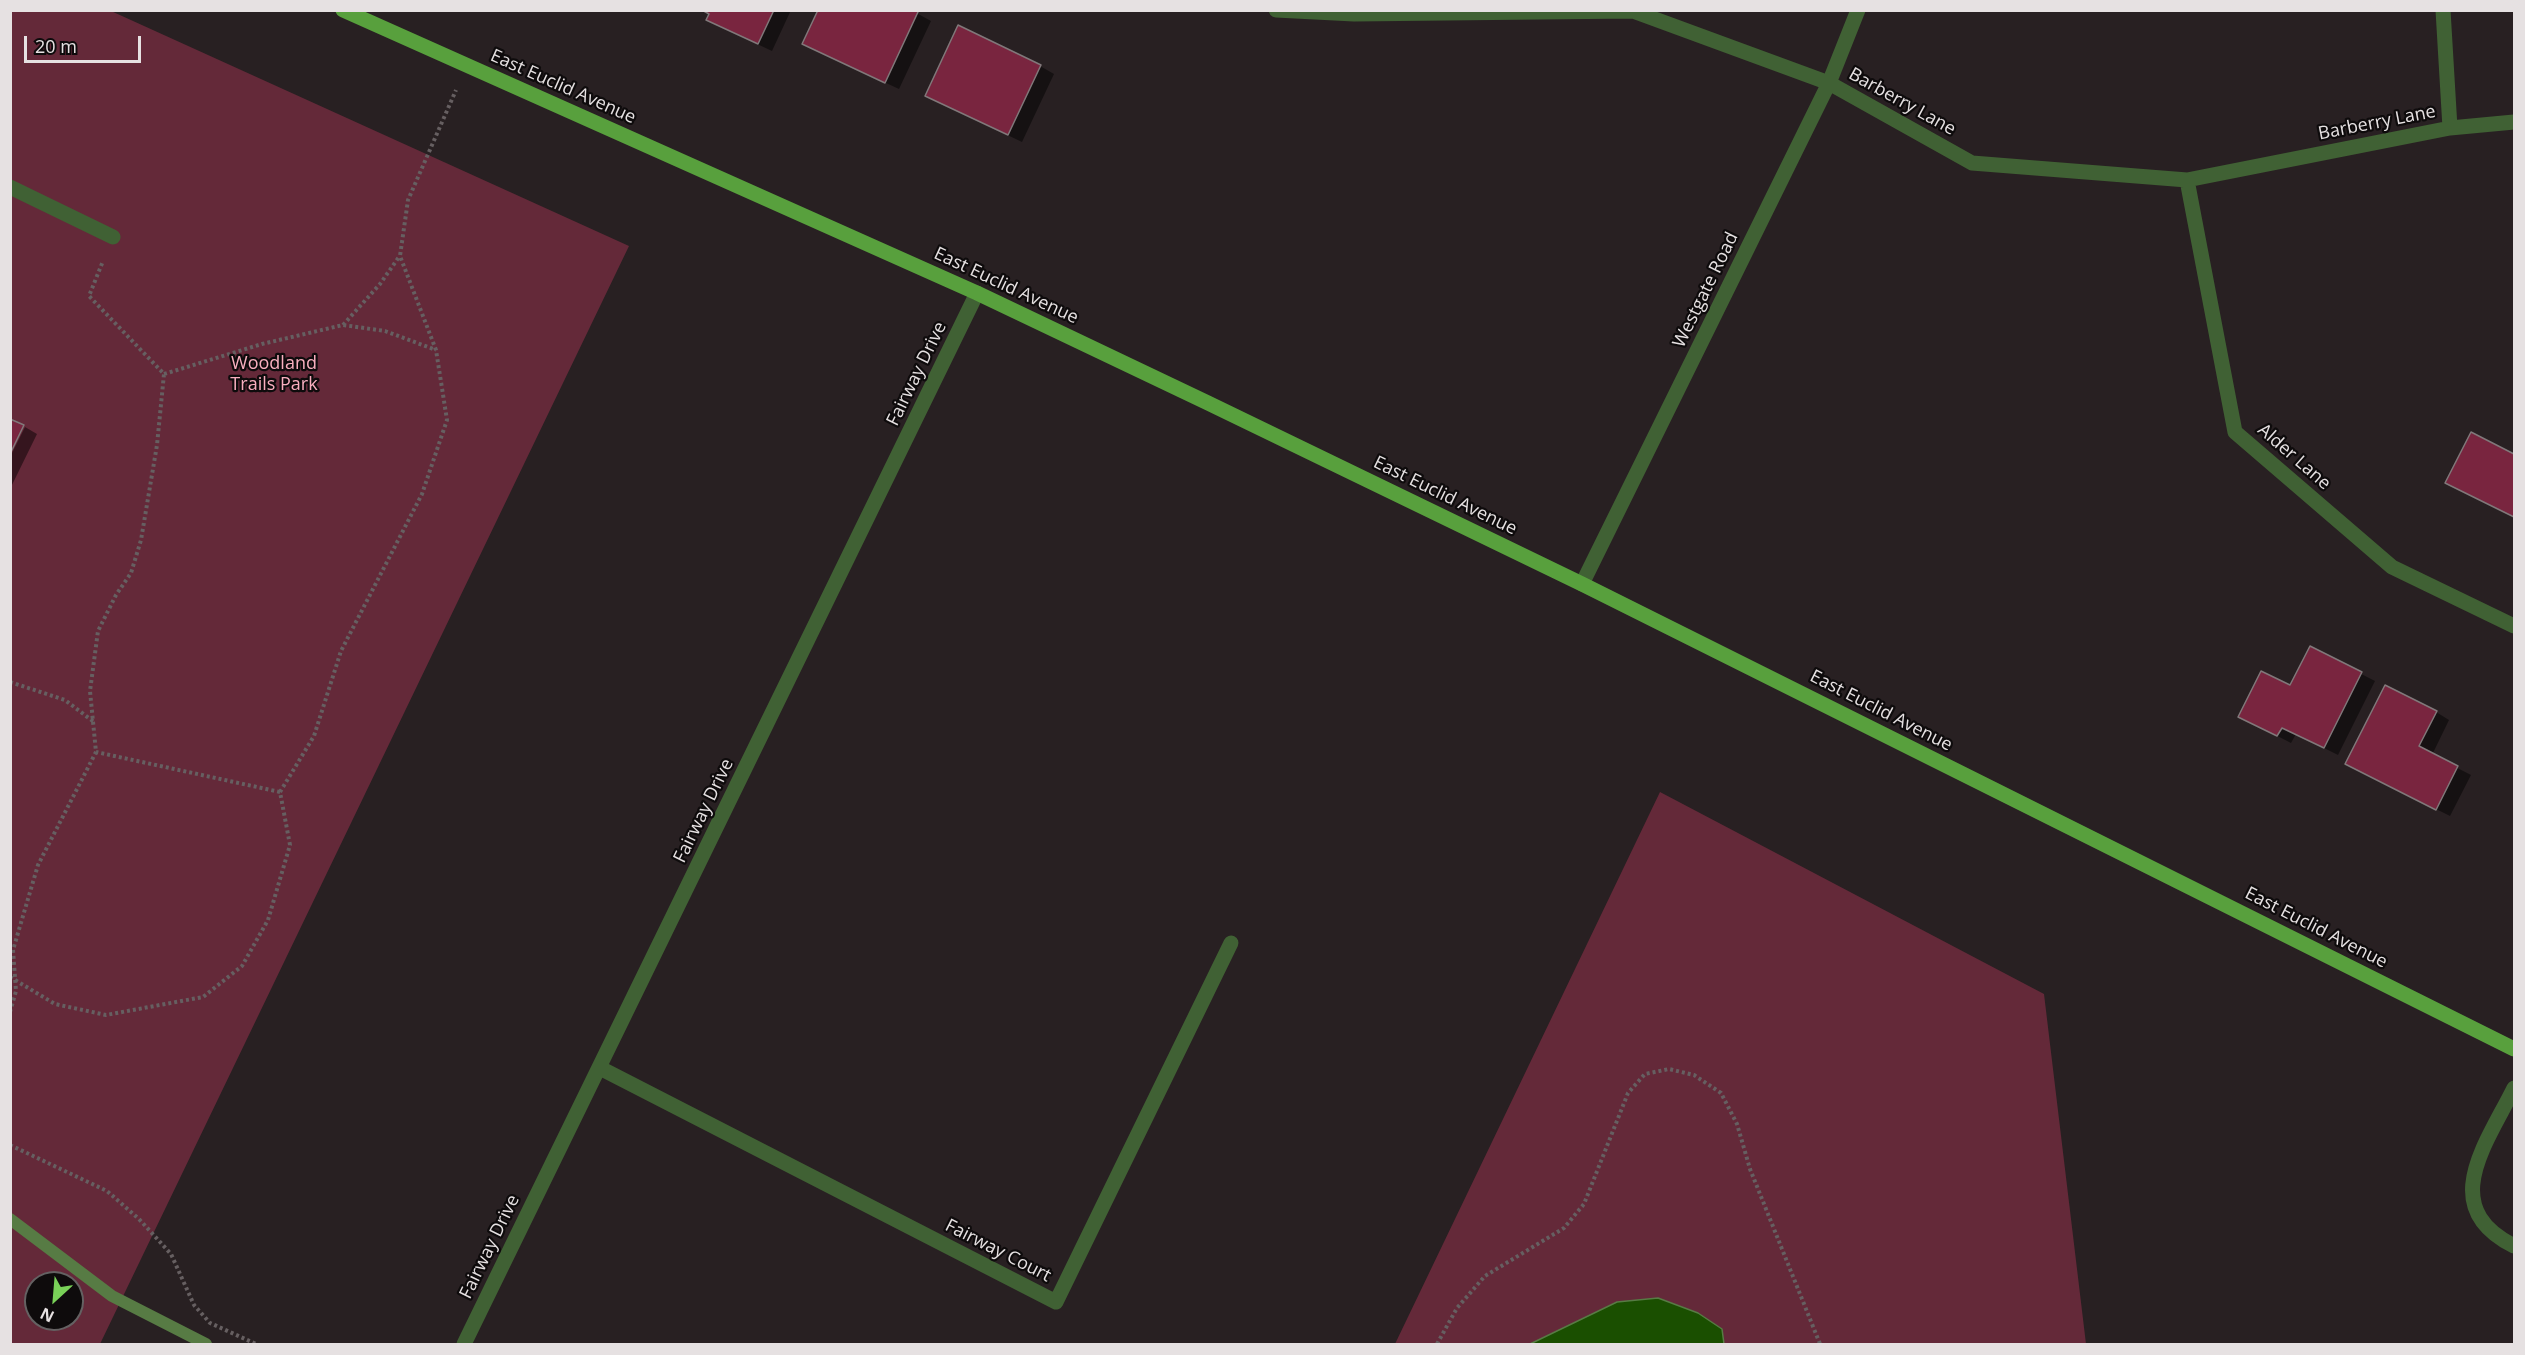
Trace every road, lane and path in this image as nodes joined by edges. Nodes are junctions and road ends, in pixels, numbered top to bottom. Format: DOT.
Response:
graph roads {
  1 [pos="343,10"];
  2 [pos="1276,10"];
  3 [pos="1858,10"];
  4 [pos="2443,10"];
  5 [pos="1354,12"];
  6 [pos="460,80"];
  7 [pos="1829,83"];
  8 [pos="2514,122"];
  9 [pos="2450,128"];
  10 [pos="2187,180"];
  11 [pos="10,187"];
  12 [pos="113,237"];
  13 [pos="400,256"];
  14 [pos="978,293"];
  15 [pos="343,325"];
  16 [pos="436,350"];
  17 [pos="164,374"];
  18 [pos="1582,584"];
  19 [pos="2514,626"];
  20 [pos="10,682"];
  21 [pos="94,722"];
  22 [pos="96,752"];
  23 [pos="280,792"];
  24 [pos="1231,943"];
  25 [pos="13,978"];
  26 [pos="10,1012"];
  27 [pos="2514,1049"];
  28 [pos="600,1068"];
  29 [pos="2514,1088"];
  30 [pos="10,1145"];
  31 [pos="2514,1246"];
  32 [pos="256,1344"];
  33 [pos="464,1344"];
  34 [pos="1437,1344"];
  35 [pos="1820,1344"];
  1 -- 14 [label="main road, East Euclid Avenue"];
  2 -- 5 [label="street, Barberry Lane"];
  3 -- 7 [label="street, Westgate Road"];
  4 -- 9 [label="street"];
  5 -- 7 [label="street, Barberry Lane"];
  6 -- 13 [label="path"];
  7 -- 10 [label="street, Barberry Lane"];
  7 -- 18 [label="street, Westgate Road"];
  8 -- 9 [label="street, Barberry Lane"];
  9 -- 10 [label="street, Barberry Lane"];
  10 -- 19 [label="street, Alder Lane"];
  11 -- 12 [label="street"];
  12 -- 17 [label="path"];
  13 -- 15 [label="path"];
  13 -- 16 [label="path"];
  14 -- 18 [label="main road, East Euclid Avenue"];
  14 -- 28 [label="street, Fairway Drive"];
  15 -- 16 [label="path"];
  15 -- 17 [label="path"];
  16 -- 23 [label="path"];
  17 -- 21 [label="path"];
  18 -- 27 [label="main road, East Euclid Avenue"];
  20 -- 21 [label="path"];
  21 -- 22 [label="path"];
  22 -- 23 [label="path"];
  22 -- 25 [label="path"];
  23 -- 25 [label="path"];
  24 -- 28 [label="street, Fairway Court"];
  25 -- 26 [label="path"];
  28 -- 33 [label="street, Fairway Drive"];
  29 -- 31 [label="street"];
  30 -- 32 [label="path"];
  34 -- 35 [label="path"];
}
